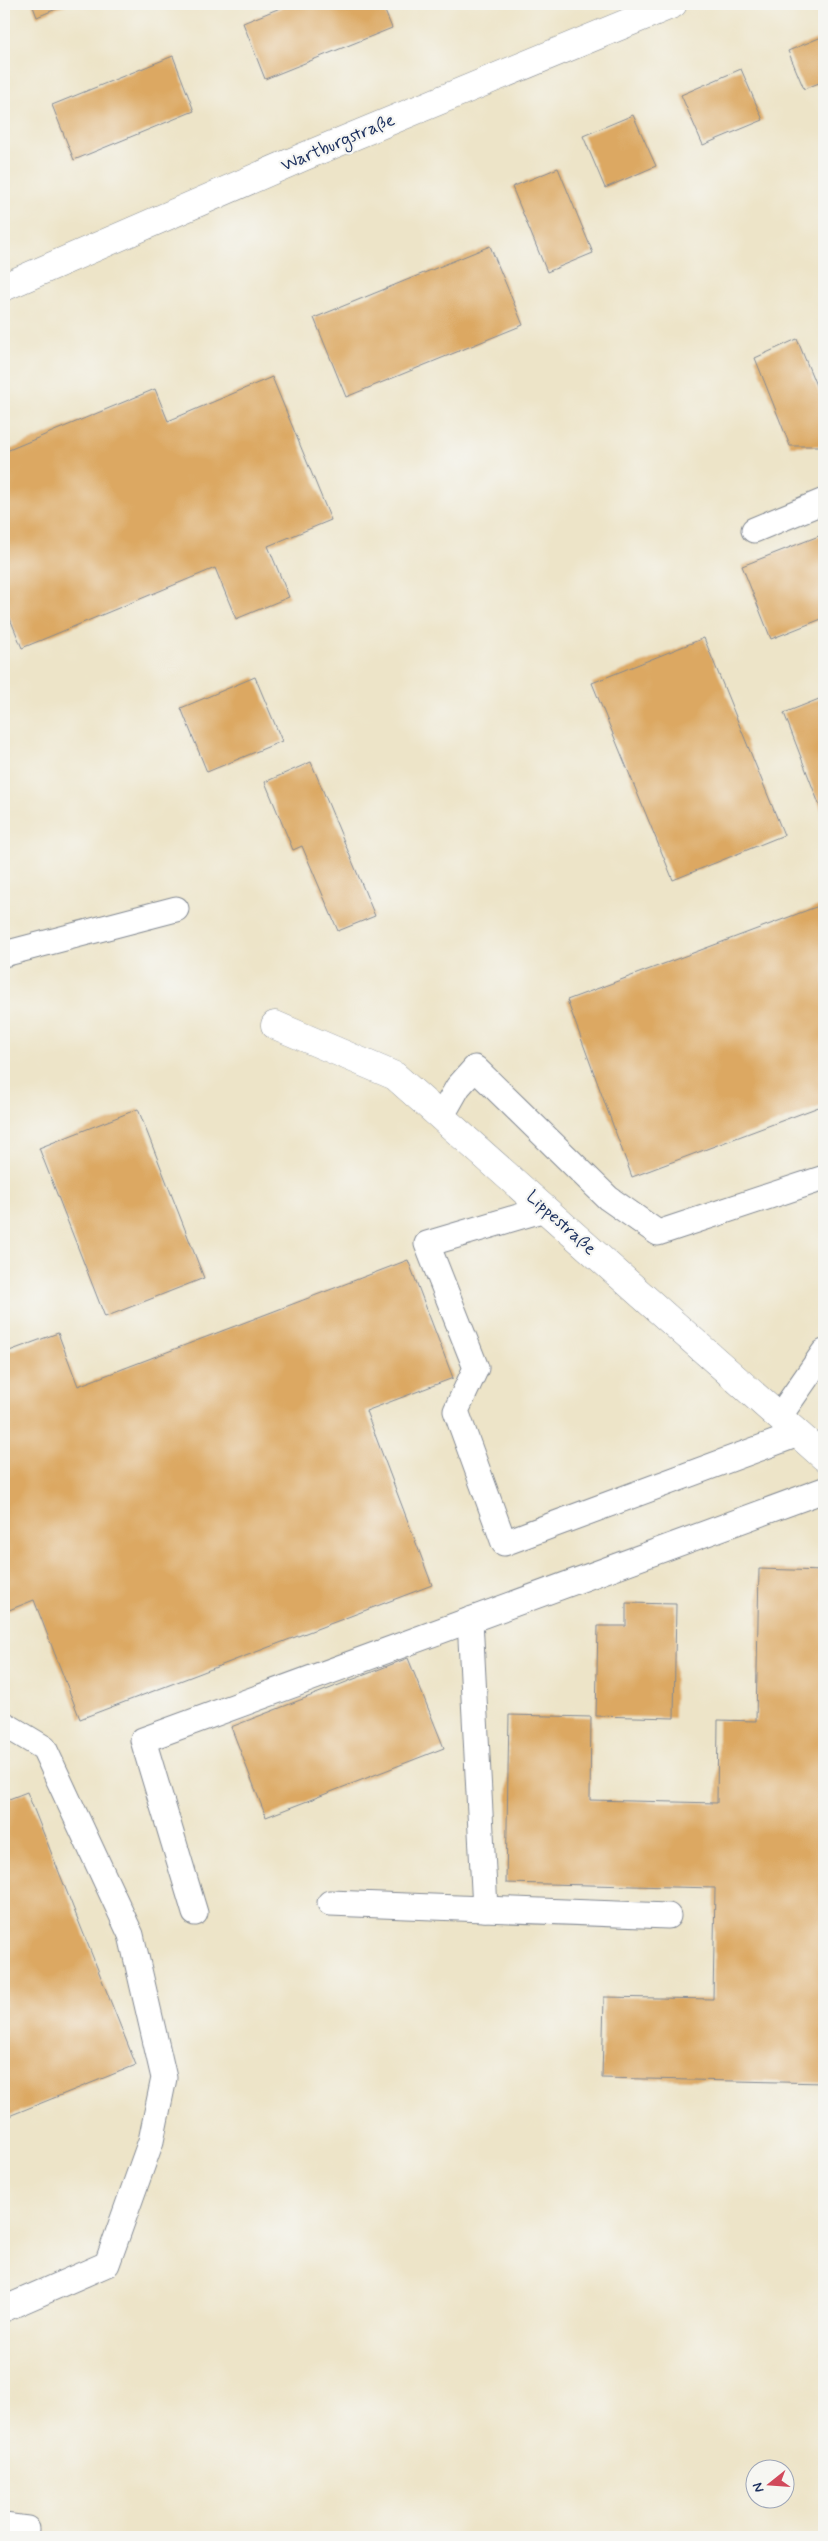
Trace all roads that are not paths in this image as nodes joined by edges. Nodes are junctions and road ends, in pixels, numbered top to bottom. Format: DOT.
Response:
graph roads {
  1 [pos="673,4"];
  2 [pos="4,287"];
  3 [pos="824,501"];
  4 [pos="754,530"];
  5 [pos="176,909"];
  6 [pos="4,954"];
  7 [pos="276,1025"];
  8 [pos="442,1117"];
  9 [pos="824,1178"];
  10 [pos="545,1209"];
  11 [pos="824,1352"];
  12 [pos="789,1426"];
  13 [pos="824,1457"];
  14 [pos="824,1490"];
  15 [pos="470,1620"];
  16 [pos="4,1724"];
  17 [pos="330,1903"];
  18 [pos="485,1909"];
  19 [pos="194,1913"];
  20 [pos="668,1916"];
  21 [pos="4,2309"];
  1 -- 2 [label="main road, Wartburgstraße"];
  3 -- 4 [label="lane"];
  5 -- 6 [label="lane"];
  7 -- 8 [label="main road, Lippestraße"];
  8 -- 9 [label="lane"];
  8 -- 10 [label="main road, Lippestraße"];
  10 -- 12 [label="main road, Lippestraße"];
  10 -- 12 [label="lane"];
  11 -- 12 [label="lane"];
  12 -- 13 [label="main road, Lippestraße"];
  14 -- 15 [label="lane"];
  15 -- 18 [label="lane"];
  15 -- 19 [label="lane"];
  16 -- 21 [label="lane"];
  17 -- 18 [label="lane"];
  18 -- 20 [label="lane"];
}
